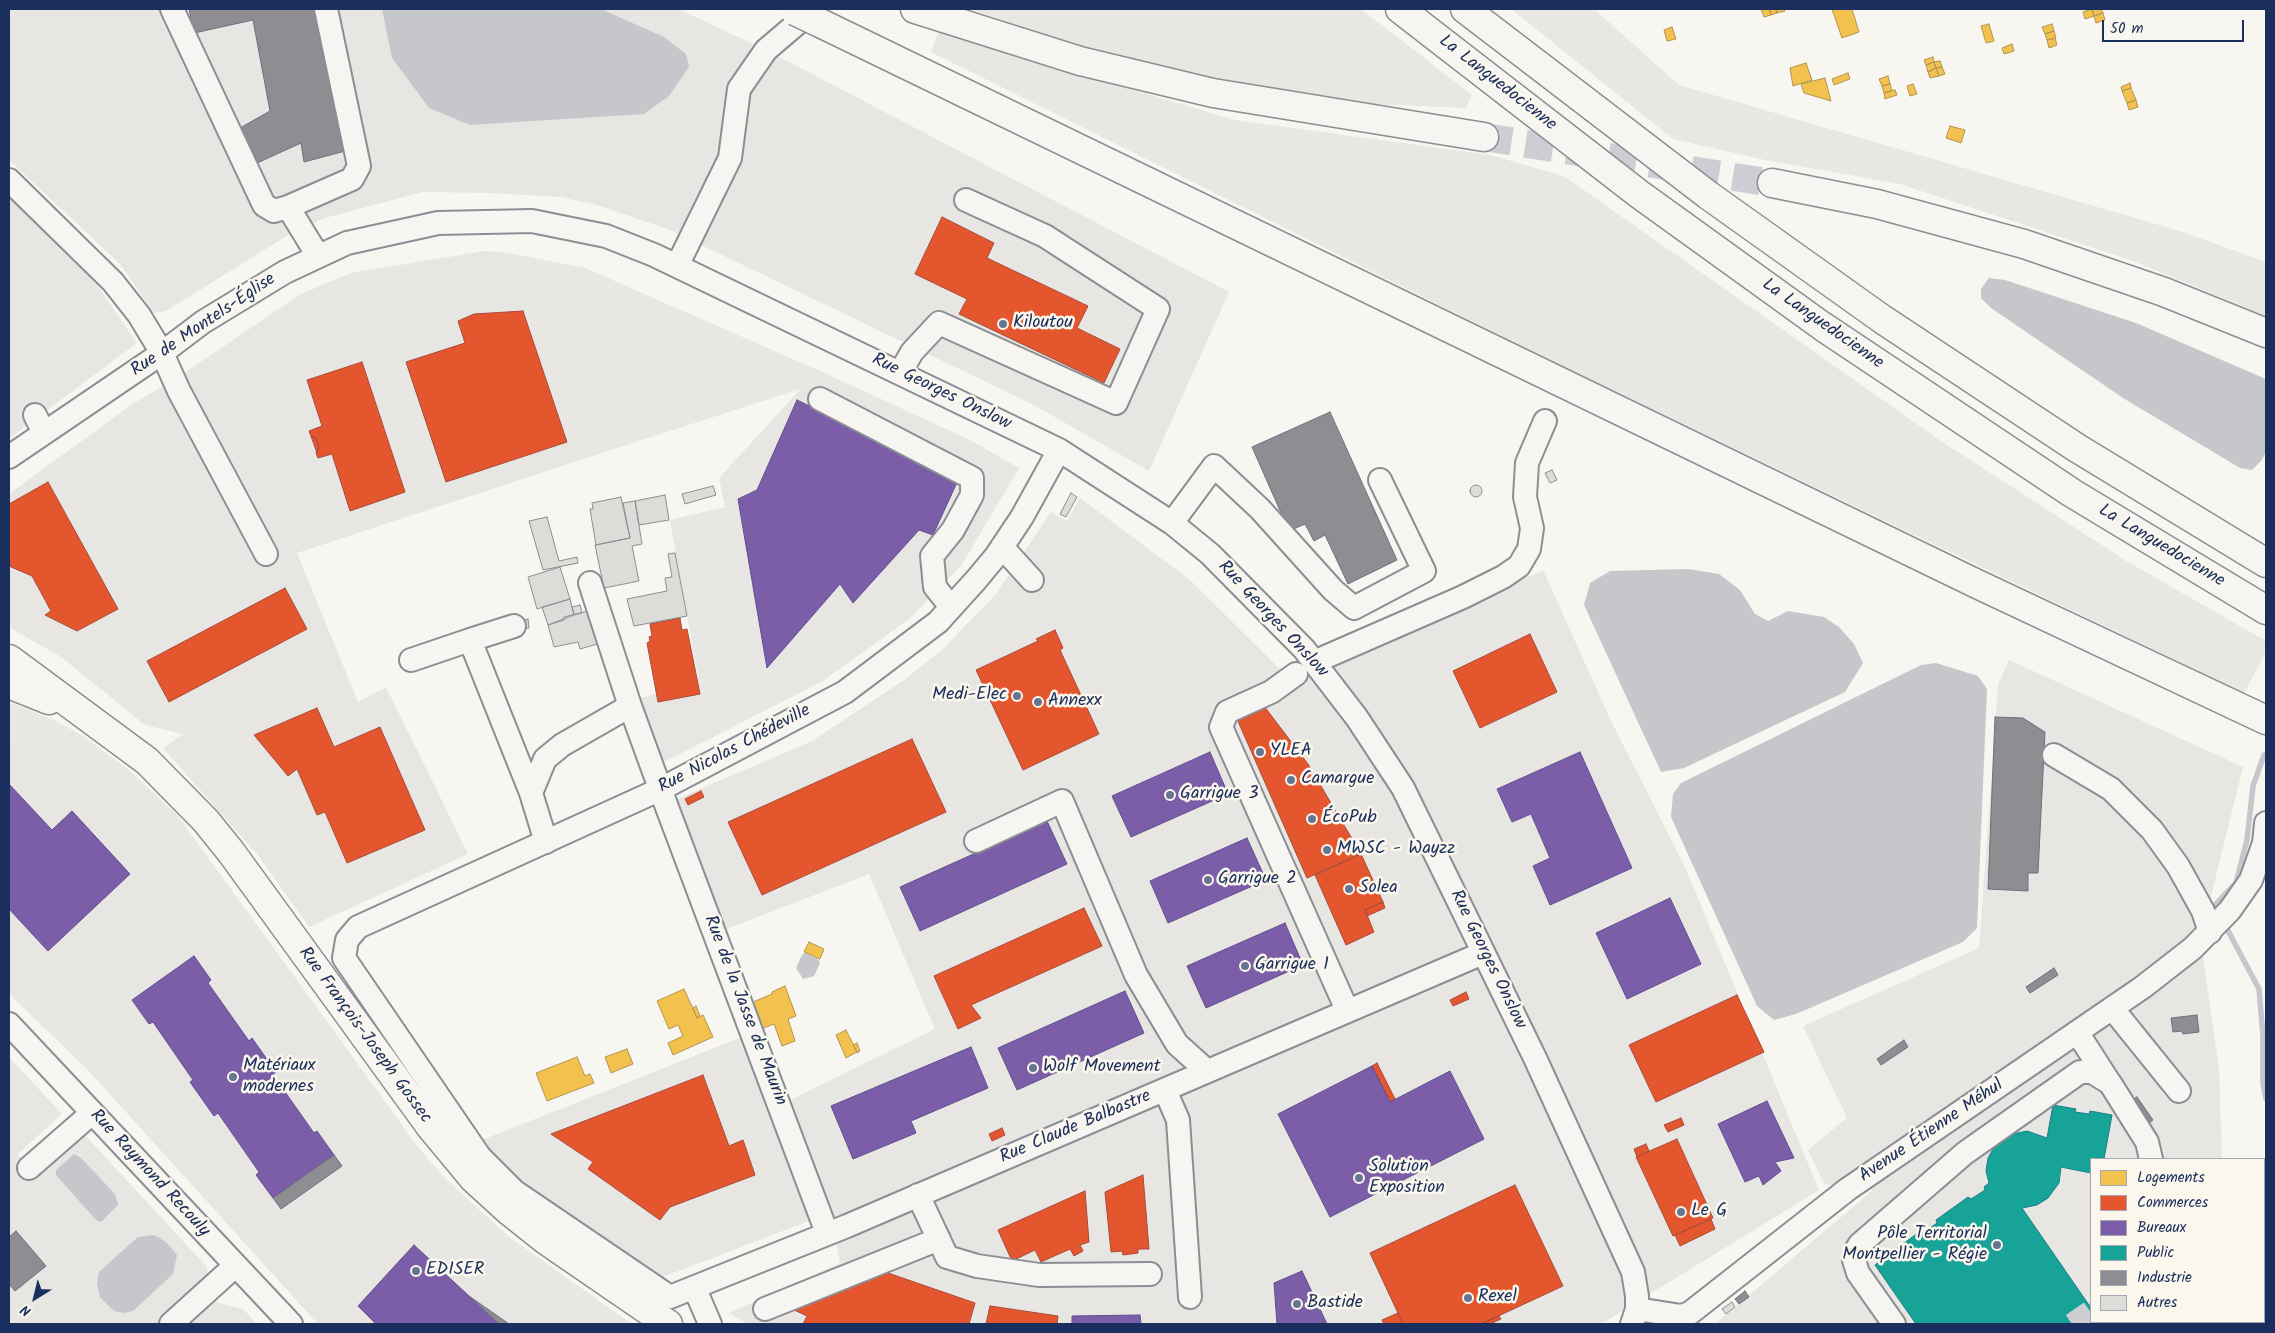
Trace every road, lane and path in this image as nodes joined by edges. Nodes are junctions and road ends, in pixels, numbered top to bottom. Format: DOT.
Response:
graph roads {
  1 [pos="172,9"];
  2 [pos="326,9"];
  3 [pos="915,9"];
  4 [pos="1400,9"];
  5 [pos="1465,9"];
  6 [pos="804,12"];
  7 [pos="1484,137"];
  8 [pos="9,180"];
  9 [pos="1772,183"];
  10 [pos="966,200"];
  11 [pos="288,207"];
  12 [pos="318,256"];
  13 [pos="677,266"];
  14 [pos="2266,333"];
  15 [pos="162,353"];
  16 [pos="900,373"];
  17 [pos="820,399"];
  18 [pos="1545,421"];
  19 [pos="1059,450"];
  20 [pos="9,457"];
  21 [pos="1380,480"];
  22 [pos="1172,523"];
  23 [pos="1002,547"];
  24 [pos="266,554"];
  25 [pos="2266,563"];
  26 [pos="1032,580"];
  27 [pos="590,584"];
  28 [pos="951,607"];
  29 [pos="2266,610"];
  30 [pos="514,626"];
  31 [pos="470,640"];
  32 [pos="9,658"];
  33 [pos="411,660"];
  34 [pos="1305,668"];
  35 [pos="9,684"];
  36 [pos="630,706"];
  37 [pos="89,717"];
  38 [pos="2266,720"];
  39 [pos="2054,755"];
  40 [pos="661,789"];
  41 [pos="531,793"];
  42 [pos="2266,824"];
  43 [pos="976,841"];
  44 [pos="546,842"];
  45 [pos="2220,921"];
  46 [pos="1483,953"];
  47 [pos="344,958"];
  48 [pos="2112,1008"];
  49 [pos="1347,1010"];
  50 [pos="9,1024"];
  51 [pos="2077,1032"];
  52 [pos="1207,1071"];
  53 [pos="2110,1083"];
  54 [pos="1165,1090"];
  55 [pos="2178,1090"];
  56 [pos="92,1113"];
  57 [pos="2151,1158"];
  58 [pos="29,1168"];
  59 [pos="918,1195"];
  60 [pos="828,1234"];
  61 [pos="939,1239"];
  62 [pos="235,1266"];
  63 [pos="1150,1274"];
  64 [pos="695,1289"];
  65 [pos="1190,1297"];
  66 [pos="765,1309"];
  67 [pos="1635,1317"];
  68 [pos="1692,1319"];
  69 [pos="171,1324"];
  70 [pos="291,1324"];
  71 [pos="668,1324"];
  72 [pos="710,1324"];
  73 [pos="1894,1324"];
  1 -- 11 [label="street"];
  2 -- 11 [label="street"];
  3 -- 7 [label="main road"];
  4 -- 29 [label="main road, La Languedocienne"];
  5 -- 25 [label="main road"];
  6 -- 13 [label="street"];
  6 -- 38 [label="main road"];
  8 -- 15 [label="street"];
  9 -- 14 [label="main road"];
  10 -- 16 [label="street"];
  11 -- 12 [label="street"];
  12 -- 13 [label="street, Rue de Montels-Église"];
  12 -- 15 [label="street, Rue de Montels-Église"];
  13 -- 16 [label="street, Rue Georges Onslow"];
  15 -- 20 [label="street, Rue de Montels-Église"];
  15 -- 24 [label="street"];
  16 -- 19 [label="street, Rue Georges Onslow"];
  17 -- 28 [label="street"];
  18 -- 34 [label="street"];
  19 -- 22 [label="street, Rue Georges Onslow"];
  19 -- 23 [label="street, Rue Nicolas Chédeville"];
  21 -- 22 [label="street"];
  22 -- 34 [label="street, Rue Georges Onslow"];
  23 -- 26 [label="street"];
  23 -- 28 [label="street, Rue Nicolas Chédeville"];
  27 -- 36 [label="street, Rue de la Jasse de Maurin"];
  28 -- 40 [label="street, Rue Nicolas Chédeville"];
  30 -- 31 [label="street"];
  31 -- 33 [label="street"];
  31 -- 41 [label="street"];
  32 -- 37 [label="main road, Rue François-Joseph Gossec"];
  34 -- 46 [label="street, Rue Georges Onslow"];
  34 -- 49 [label="street"];
  35 -- 37 [label="main road, Rue François-Joseph Gossec"];
  36 -- 40 [label="street, Rue de la Jasse de Maurin"];
  36 -- 41 [label="street"];
  37 -- 71 [label="main road, Rue François-Joseph Gossec"];
  39 -- 45 [label="street"];
  40 -- 44 [label="street, Rue Nicolas Chédeville"];
  40 -- 60 [label="street, Rue de la Jasse de Maurin"];
  41 -- 44 [label="street"];
  42 -- 45 [label="street, Avenue Étienne Méhul"];
  43 -- 52 [label="street"];
  44 -- 47 [label="street, Rue Nicolas Chédeville"];
  45 -- 48 [label="street, Avenue Étienne Méhul"];
  46 -- 49 [label="street, Rue Claude Balbastre"];
  46 -- 67 [label="street, Rue Georges Onslow"];
  47 -- 64 [label="street, Rue François-Joseph Gossec"];
  48 -- 51 [label="street, Avenue Étienne Méhul"];
  48 -- 55 [label="street"];
  49 -- 52 [label="street, Rue Claude Balbastre"];
  50 -- 56 [label="street, Rue Raymond Recouly"];
  51 -- 53 [label="street"];
  51 -- 68 [label="street, Avenue Étienne Méhul"];
  52 -- 54 [label="street, Rue Claude Balbastre"];
  53 -- 57 [label="street"];
  53 -- 73 [label="street"];
  54 -- 59 [label="street, Rue Claude Balbastre"];
  54 -- 65 [label="street"];
  56 -- 58 [label="street"];
  56 -- 62 [label="street, Rue Raymond Recouly"];
  59 -- 60 [label="street, Rue Claude Balbastre"];
  59 -- 61 [label="street"];
  60 -- 64 [label="street, Rue Claude Balbastre"];
  61 -- 63 [label="street"];
  61 -- 66 [label="street"];
  62 -- 69 [label="street"];
  62 -- 70 [label="street, Rue Raymond Recouly"];
  64 -- 72 [label="street"];
  67 -- 68 [label="street, Avenue Étienne Méhul"];
}
